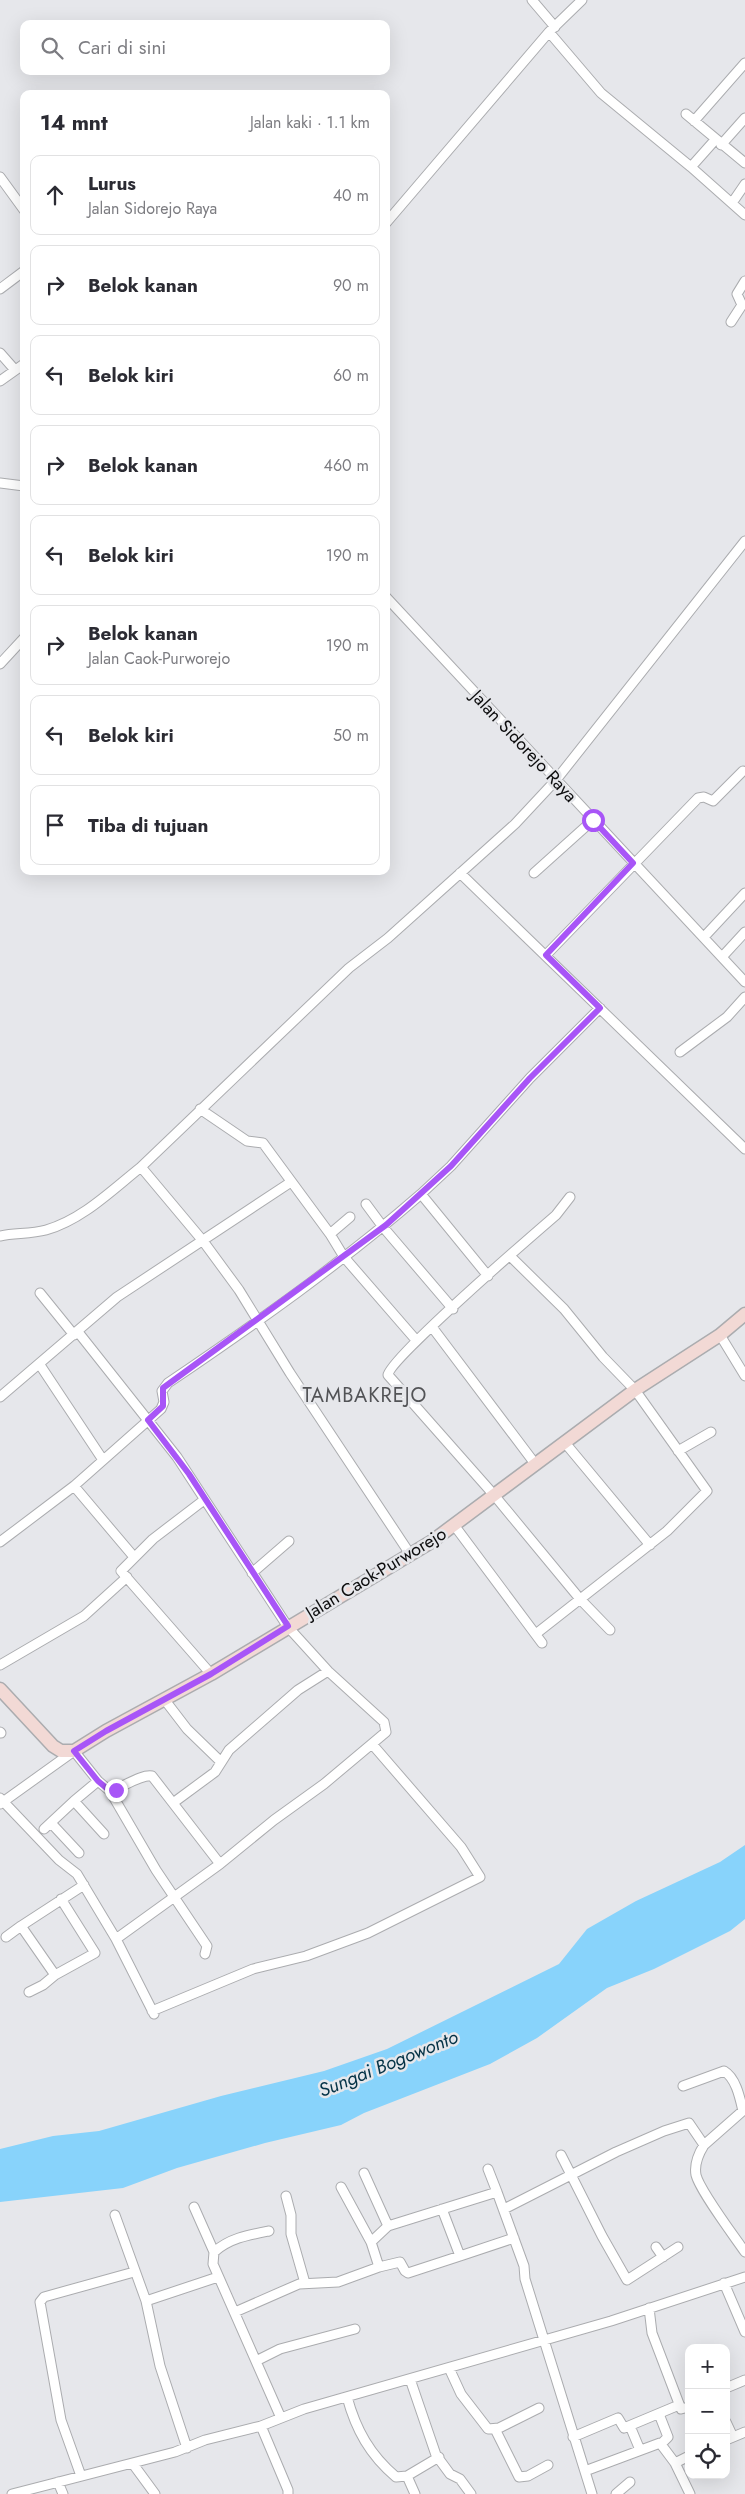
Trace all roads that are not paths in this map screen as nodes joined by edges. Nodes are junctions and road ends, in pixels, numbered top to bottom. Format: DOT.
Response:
graph roads {
  1 [pos="532,0"];
  2 [pos="582,0"];
  3 [pos="552,29"];
  4 [pos="745,63"];
  5 [pos="686,114"];
  6 [pos="745,118"];
  7 [pos="694,121"];
  8 [pos="718,142"];
  9 [pos="745,163"];
  10 [pos="691,167"];
  11 [pos="0,177"];
  12 [pos="745,184"];
  13 [pos="732,203"];
  14 [pos="20,204"];
  15 [pos="745,215"];
  16 [pos="390,218"];
  17 [pos="20,274"];
  18 [pos="745,281"];
  19 [pos="0,289"];
  20 [pos="731,322"];
  21 [pos="0,353"];
  22 [pos="20,367"];
  23 [pos="15,370"];
  24 [pos="0,381"];
  25 [pos="0,483"];
  26 [pos="20,486"];
  27 [pos="745,541"];
  28 [pos="390,601"];
  29 [pos="20,642"];
  30 [pos="0,664"];
  31 [pos="743,771"];
  32 [pos="556,780"];
  33 [pos="593,820"];
  34 [pos="633,863"];
  35 [pos="460,873"];
  36 [pos="534,873"];
  37 [pos="745,893"];
  38 [pos="745,932"];
  39 [pos="704,937"];
  40 [pos="546,955"];
  41 [pos="722,957"];
  42 [pos="745,982"];
  43 [pos="745,997"];
  44 [pos="600,1008"];
  45 [pos="680,1052"];
  46 [pos="200,1109"];
  47 [pos="745,1149"];
  48 [pos="141,1167"];
  49 [pos="291,1182"];
  50 [pos="421,1194"];
  51 [pos="570,1197"];
  52 [pos="366,1204"];
  53 [pos="350,1217"];
  54 [pos="383,1227"];
  55 [pos="330,1234"];
  56 [pos="0,1236"];
  57 [pos="203,1241"];
  58 [pos="510,1256"];
  59 [pos="344,1257"];
  60 [pos="488,1276"];
  61 [pos="40,1293"];
  62 [pos="453,1308"];
  63 [pos="745,1314"];
  64 [pos="257,1320"];
  65 [pos="432,1327"];
  66 [pos="76,1333"];
  67 [pos="720,1334"];
  68 [pos="416,1340"];
  69 [pos="40,1365"];
  70 [pos="745,1376"];
  71 [pos="635,1390"];
  72 [pos="0,1397"];
  73 [pos="148,1420"];
  74 [pos="711,1432"];
  75 [pos="566,1444"];
  76 [pos="678,1450"];
  77 [pos="104,1460"];
  78 [pos="536,1465"];
  79 [pos="74,1486"];
  80 [pos="494,1495"];
  81 [pos="204,1500"];
  82 [pos="454,1525"];
  83 [pos="289,1541"];
  84 [pos="0,1542"];
  85 [pos="650,1545"];
  86 [pos="410,1554"];
  87 [pos="134,1557"];
  88 [pos="252,1573"];
  89 [pos="126,1577"];
  90 [pos="580,1599"];
  91 [pos="288,1626"];
  92 [pos="610,1630"];
  93 [pos="537,1633"];
  94 [pos="542,1643"];
  95 [pos="0,1665"];
  96 [pos="328,1671"];
  97 [pos="211,1674"];
  98 [pos="0,1689"];
  99 [pos="164,1699"];
  100 [pos="372,1744"];
  101 [pos="74,1751"];
  102 [pos="220,1761"];
  103 [pos="98,1781"];
  104 [pos="110,1791"];
  105 [pos="1,1801"];
  106 [pos="74,1802"];
  107 [pos="173,1803"];
  108 [pos="104,1834"];
  109 [pos="79,1853"];
  110 [pos="220,1864"];
  111 [pos="84,1885"];
  112 [pos="62,1898"];
  113 [pos="174,1898"];
  114 [pos="21,1926"];
  115 [pos="6,1937"];
  116 [pos="116,1939"];
  117 [pos="205,1954"];
  118 [pos="55,1975"];
  119 [pos="29,1992"];
  120 [pos="683,2086"];
  121 [pos="744,2110"];
  122 [pos="704,2145"];
  123 [pos="560,2155"];
  124 [pos="488,2169"];
  125 [pos="364,2173"];
  126 [pos="571,2176"];
  127 [pos="341,2187"];
  128 [pos="497,2192"];
  129 [pos="286,2196"];
  130 [pos="194,2207"];
  131 [pos="442,2208"];
  132 [pos="504,2209"];
  133 [pos="115,2215"];
  134 [pos="388,2226"];
  135 [pos="269,2230"];
  136 [pos="514,2238"];
  137 [pos="371,2242"];
  138 [pos="678,2246"];
  139 [pos="656,2248"];
  140 [pos="214,2252"];
  141 [pos="745,2252"];
  142 [pos="460,2256"];
  143 [pos="662,2257"];
  144 [pos="379,2267"];
  145 [pos="134,2272"];
  146 [pos="218,2277"];
  147 [pos="745,2277"];
  148 [pos="305,2283"];
  149 [pos="724,2283"];
  150 [pos="146,2301"];
  151 [pos="649,2308"];
  152 [pos="235,2312"];
  153 [pos="355,2329"];
  154 [pos="745,2332"];
  155 [pos="544,2340"];
  156 [pos="256,2361"];
  157 [pos="449,2368"];
  158 [pos="410,2379"];
  159 [pos="745,2380"];
  160 [pos="730,2386"];
  161 [pos="347,2397"];
  162 [pos="679,2404"];
  163 [pos="539,2408"];
  164 [pos="685,2409"];
  165 [pos="659,2414"];
  166 [pos="281,2418"];
  167 [pos="261,2426"];
  168 [pos="630,2426"];
  169 [pos="495,2429"];
  170 [pos="745,2432"];
  171 [pos="573,2437"];
  172 [pos="730,2439"];
  173 [pos="661,2444"];
  174 [pos="187,2448"];
  175 [pos="640,2450"];
  176 [pos="439,2457"];
  177 [pos="685,2458"];
  178 [pos="675,2463"];
  179 [pos="134,2464"];
  180 [pos="548,2465"];
  181 [pos="585,2471"];
  182 [pos="81,2476"];
  183 [pos="407,2476"];
  184 [pos="58,2482"];
  185 [pos="630,2482"];
  186 [pos="12,2494"];
  187 [pos="64,2494"];
  188 [pos="155,2494"];
  189 [pos="288,2494"];
  190 [pos="415,2494"];
  191 [pos="471,2494"];
  192 [pos="592,2494"];
  193 [pos="616,2494"];
  194 [pos="690,2494"];
  1 -- 3 [label="street"];
  2 -- 3 [label="street"];
  3 -- 10 [label="street"];
  3 -- 16 [label="street"];
  4 -- 7 [label="street"];
  5 -- 7 [label="street"];
  6 -- 8 [label="street"];
  7 -- 8 [label="street"];
  8 -- 9 [label="street"];
  8 -- 10 [label="street"];
  10 -- 13 [label="street"];
  11 -- 14 [label="street"];
  12 -- 13 [label="street"];
  13 -- 15 [label="street"];
  17 -- 19 [label="street"];
  18 -- 20 [label="street"];
  21 -- 23 [label="street"];
  22 -- 23 [label="street"];
  23 -- 24 [label="street"];
  25 -- 26 [label="street"];
  27 -- 32 [label="street"];
  28 -- 32 [label="street, Jalan Sidorejo Raya"];
  29 -- 30 [label="street"];
  31 -- 34 [label="street"];
  32 -- 33 [label="street, Jalan Sidorejo Raya"];
  32 -- 35 [label="street"];
  33 -- 34 [label="street, Jalan Sidorejo Raya"];
  33 -- 36 [label="street"];
  34 -- 39 [label="street, Jalan Sidorejo Raya"];
  34 -- 40 [label="street"];
  35 -- 40 [label="street"];
  35 -- 46 [label="street"];
  37 -- 39 [label="street"];
  38 -- 41 [label="street"];
  39 -- 41 [label="street, Jalan Sidorejo Raya"];
  40 -- 44 [label="street"];
  41 -- 42 [label="street, Jalan Sidorejo Raya"];
  43 -- 45 [label="street"];
  44 -- 47 [label="street"];
  44 -- 50 [label="street"];
  46 -- 48 [label="street"];
  46 -- 49 [label="street"];
  48 -- 56 [label="street"];
  48 -- 57 [label="street"];
  49 -- 55 [label="street"];
  49 -- 57 [label="street"];
  50 -- 54 [label="street"];
  50 -- 60 [label="street"];
  51 -- 58 [label="street"];
  52 -- 54 [label="street"];
  53 -- 55 [label="street"];
  54 -- 59 [label="street"];
  54 -- 62 [label="street"];
  55 -- 59 [label="street"];
  57 -- 64 [label="street"];
  57 -- 66 [label="street"];
  58 -- 60 [label="street"];
  58 -- 71 [label="street"];
  59 -- 64 [label="street"];
  59 -- 68 [label="street"];
  60 -- 62 [label="street"];
  61 -- 66 [label="street"];
  62 -- 65 [label="street"];
  63 -- 67 [label="street, Jalan Caok-Purworejo"];
  64 -- 73 [label="street"];
  64 -- 86 [label="street"];
  65 -- 68 [label="street"];
  65 -- 78 [label="street"];
  66 -- 69 [label="street"];
  66 -- 73 [label="street"];
  67 -- 70 [label="street"];
  67 -- 71 [label="street, Jalan Caok-Purworejo"];
  68 -- 80 [label="street"];
  69 -- 72 [label="street"];
  69 -- 77 [label="street"];
  71 -- 75 [label="street, Jalan Caok-Purworejo"];
  71 -- 76 [label="street"];
  73 -- 77 [label="street"];
  73 -- 81 [label="street"];
  74 -- 76 [label="street"];
  75 -- 78 [label="street, Jalan Caok-Purworejo"];
  75 -- 85 [label="street"];
  76 -- 85 [label="street"];
  77 -- 79 [label="street"];
  78 -- 80 [label="street, Jalan Caok-Purworejo"];
  79 -- 84 [label="street"];
  79 -- 87 [label="street"];
  80 -- 82 [label="street, Jalan Caok-Purworejo"];
  80 -- 90 [label="street"];
  81 -- 87 [label="street"];
  81 -- 88 [label="street"];
  82 -- 86 [label="street, Jalan Caok-Purworejo"];
  82 -- 93 [label="street"];
  83 -- 88 [label="street"];
  85 -- 90 [label="street"];
  86 -- 91 [label="street, Jalan Caok-Purworejo"];
  87 -- 89 [label="street"];
  88 -- 91 [label="street"];
  89 -- 95 [label="street"];
  89 -- 97 [label="street"];
  90 -- 92 [label="street"];
  90 -- 93 [label="street"];
  91 -- 96 [label="street"];
  91 -- 97 [label="street, Jalan Caok-Purworejo"];
  93 -- 94 [label="street"];
  96 -- 100 [label="street"];
  96 -- 102 [label="street"];
  97 -- 99 [label="street, Jalan Caok-Purworejo"];
  98 -- 101 [label="street"];
  99 -- 101 [label="street, Jalan Caok-Purworejo"];
  99 -- 102 [label="street"];
  100 -- 110 [label="street"];
  100 -- 116 [label="street"];
  101 -- 103 [label="street"];
  101 -- 105 [label="street"];
  102 -- 107 [label="street"];
  103 -- 104 [label="street"];
  103 -- 106 [label="street"];
  104 -- 107 [label="street"];
  104 -- 113 [label="street"];
  105 -- 111 [label="street"];
  106 -- 108 [label="street"];
  106 -- 109 [label="street"];
  107 -- 110 [label="street"];
  110 -- 113 [label="street"];
  111 -- 112 [label="street"];
  111 -- 116 [label="street"];
  112 -- 114 [label="street"];
  112 -- 118 [label="street"];
  113 -- 116 [label="street"];
  113 -- 117 [label="street"];
  114 -- 115 [label="street"];
  114 -- 118 [label="street"];
  118 -- 119 [label="street"];
  120 -- 121 [label="street"];
  121 -- 122 [label="street"];
  122 -- 126 [label="street"];
  122 -- 141 [label="street"];
  123 -- 126 [label="street"];
  124 -- 128 [label="street"];
  125 -- 134 [label="street"];
  126 -- 132 [label="street"];
  126 -- 143 [label="street"];
  127 -- 137 [label="street"];
  128 -- 131 [label="street"];
  128 -- 132 [label="street"];
  129 -- 148 [label="street"];
  130 -- 140 [label="street"];
  131 -- 134 [label="street"];
  131 -- 142 [label="street"];
  132 -- 136 [label="street"];
  133 -- 145 [label="street"];
  134 -- 137 [label="street"];
  135 -- 140 [label="street"];
  136 -- 142 [label="street"];
  136 -- 155 [label="street"];
  137 -- 144 [label="street"];
  138 -- 143 [label="street"];
  139 -- 143 [label="street"];
  140 -- 146 [label="street"];
  142 -- 144 [label="street"];
  144 -- 148 [label="street"];
  145 -- 150 [label="street"];
  145 -- 182 [label="street"];
  146 -- 150 [label="street"];
  146 -- 152 [label="street"];
  147 -- 149 [label="street"];
  148 -- 152 [label="street"];
  149 -- 151 [label="street"];
  149 -- 154 [label="street"];
  150 -- 174 [label="street"];
  151 -- 155 [label="street"];
  151 -- 162 [label="street"];
  152 -- 156 [label="street"];
  153 -- 156 [label="street"];
  155 -- 157 [label="street"];
  155 -- 171 [label="street"];
  156 -- 166 [label="street"];
  157 -- 158 [label="street"];
  157 -- 169 [label="street"];
  158 -- 161 [label="street"];
  158 -- 176 [label="street"];
  159 -- 160 [label="street"];
  161 -- 166 [label="street"];
  161 -- 183 [label="street"];
  162 -- 164 [label="street"];
  162 -- 165 [label="street"];
  163 -- 169 [label="street"];
  165 -- 168 [label="street"];
  165 -- 173 [label="street"];
  166 -- 167 [label="street"];
  167 -- 174 [label="street"];
  167 -- 189 [label="street"];
  168 -- 171 [label="street"];
  168 -- 175 [label="street"];
  169 -- 180 [label="street"];
  170 -- 172 [label="street"];
  171 -- 181 [label="street"];
  173 -- 175 [label="street"];
  173 -- 178 [label="street"];
  174 -- 179 [label="street"];
  175 -- 181 [label="street"];
  176 -- 183 [label="street"];
  176 -- 191 [label="street"];
  177 -- 178 [label="street"];
  178 -- 194 [label="street"];
  179 -- 182 [label="street"];
  179 -- 188 [label="street"];
  181 -- 192 [label="street"];
  182 -- 184 [label="street"];
  183 -- 190 [label="street"];
  184 -- 186 [label="street"];
  184 -- 187 [label="street"];
  185 -- 193 [label="street"];
}
